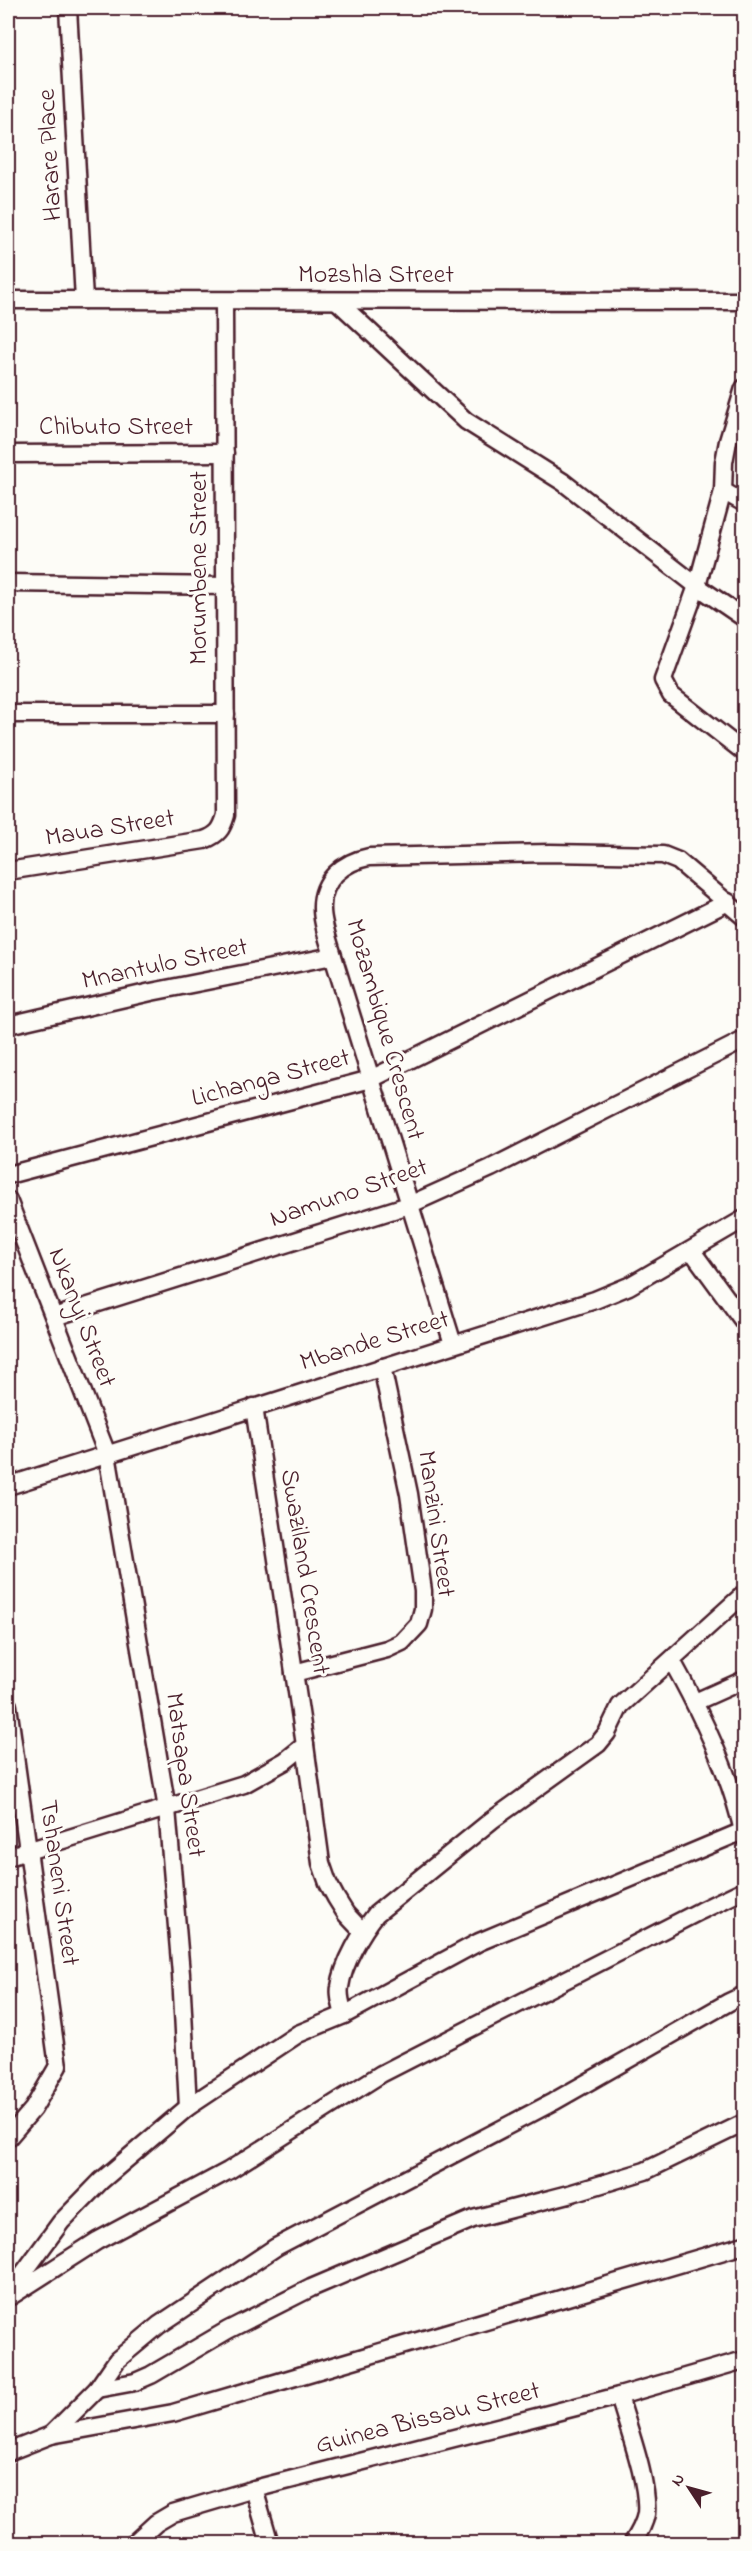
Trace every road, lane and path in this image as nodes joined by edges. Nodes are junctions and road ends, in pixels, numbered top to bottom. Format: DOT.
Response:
graph roads {
  1 [pos="68,8"];
  2 [pos="8,300"];
  3 [pos="84,300"];
  4 [pos="337,301"];
  5 [pos="744,301"];
  6 [pos="224,302"];
  7 [pos="744,388"];
  8 [pos="8,453"];
  9 [pos="225,453"];
  10 [pos="723,491"];
  11 [pos="744,503"];
  12 [pos="8,583"];
  13 [pos="226,586"];
  14 [pos="697,586"];
  15 [pos="744,618"];
  16 [pos="8,714"];
  17 [pos="225,714"];
  18 [pos="744,752"];
  19 [pos="219,832"];
  20 [pos="8,871"];
  21 [pos="728,902"];
  22 [pos="744,917"];
  23 [pos="333,956"];
  24 [pos="8,1025"];
  25 [pos="744,1040"];
  26 [pos="371,1079"];
  27 [pos="8,1175"];
  28 [pos="8,1200"];
  29 [pos="409,1205"];
  30 [pos="744,1219"];
  31 [pos="692,1251"];
  32 [pos="54,1317"];
  33 [pos="744,1322"];
  34 [pos="453,1344"];
  35 [pos="382,1366"];
  36 [pos="254,1407"];
  37 [pos="107,1454"];
  38 [pos="8,1486"];
  39 [pos="744,1594"];
  40 [pos="672,1661"];
  41 [pos="294,1672"];
  42 [pos="744,1680"];
  43 [pos="695,1702"];
  44 [pos="8,1706"];
  45 [pos="305,1745"];
  46 [pos="740,1802"];
  47 [pos="167,1809"];
  48 [pos="744,1834"];
  49 [pos="28,1851"];
  50 [pos="8,1857"];
  51 [pos="744,1890"];
  52 [pos="362,1931"];
  53 [pos="744,1995"];
  54 [pos="344,2015"];
  55 [pos="188,2107"];
  56 [pos="744,2123"];
  57 [pos="8,2138"];
  58 [pos="744,2245"];
  59 [pos="8,2296"];
  60 [pos="744,2360"];
  61 [pos="97,2389"];
  62 [pos="618,2397"];
  63 [pos="51,2435"];
  64 [pos="8,2452"];
  65 [pos="254,2489"];
  66 [pos="133,2544"];
  67 [pos="270,2544"];
  68 [pos="632,2544"];
  1 -- 3 [label="street, Harare Place"];
  2 -- 3 [label="street, Mozshla Street"];
  3 -- 6 [label="street, Mozshla Street"];
  4 -- 5 [label="street, Mozshla Street"];
  4 -- 6 [label="street, Mozshla Street"];
  4 -- 14 [label="street"];
  6 -- 9 [label="street, Morumbene Street"];
  7 -- 10 [label="street"];
  8 -- 9 [label="street, Chibuto Street"];
  9 -- 13 [label="street, Morumbene Street"];
  10 -- 11 [label="street"];
  10 -- 14 [label="street"];
  12 -- 13 [label="street"];
  13 -- 17 [label="street, Morumbene Street"];
  14 -- 15 [label="street"];
  14 -- 18 [label="street"];
  16 -- 17 [label="street"];
  17 -- 19 [label="street, Morumbene Street"];
  19 -- 20 [label="street, Maua Street"];
  21 -- 22 [label="street, Mozambique Crescent"];
  21 -- 23 [label="street, Mozambique Crescent"];
  21 -- 26 [label="street, Lichanga Street"];
  23 -- 24 [label="street, Mnantulo Street"];
  23 -- 26 [label="street, Mozambique Crescent"];
  25 -- 29 [label="street, Namuno Street"];
  26 -- 27 [label="street, Lichanga Street"];
  26 -- 29 [label="street, Mozambique Crescent"];
  28 -- 32 [label="street, Nkanyi Street"];
  29 -- 32 [label="street, Namuno Street"];
  29 -- 34 [label="street, Mozambique Crescent"];
  30 -- 31 [label="street, Mbande Street"];
  31 -- 33 [label="street"];
  31 -- 34 [label="street, Mbande Street"];
  32 -- 37 [label="street, Nkanyi Street"];
  34 -- 35 [label="street, Mbande Street"];
  35 -- 36 [label="street, Mbande Street"];
  35 -- 41 [label="street, Manzini Street"];
  36 -- 37 [label="street, Mbande Street"];
  36 -- 41 [label="street, Swaziland Crescent"];
  37 -- 38 [label="street, Mbande Street"];
  37 -- 47 [label="street, Matsapa Street"];
  39 -- 40 [label="street"];
  40 -- 43 [label="street"];
  40 -- 52 [label="street"];
  41 -- 45 [label="street, Swaziland Crescent"];
  42 -- 43 [label="street"];
  43 -- 46 [label="street"];
  44 -- 49 [label="street, Tshaneni Street"];
  45 -- 47 [label="street"];
  45 -- 52 [label="street, Swaziland Crescent"];
  46 -- 48 [label="street"];
  47 -- 49 [label="street"];
  47 -- 55 [label="street, Matsapa Street"];
  48 -- 54 [label="street"];
  49 -- 50 [label="street"];
  49 -- 57 [label="street, Tshaneni Street"];
  51 -- 59 [label="street"];
  52 -- 54 [label="street"];
  53 -- 61 [label="street"];
  54 -- 55 [label="street"];
  55 -- 59 [label="street"];
  56 -- 61 [label="street"];
  58 -- 63 [label="street"];
  60 -- 62 [label="street, Guinea Bissau Street"];
  61 -- 63 [label="street"];
  62 -- 65 [label="street, Guinea Bissau Street"];
  62 -- 68 [label="street"];
  63 -- 64 [label="street"];
  65 -- 66 [label="street, Guinea Bissau Street"];
  65 -- 67 [label="street"];
}
